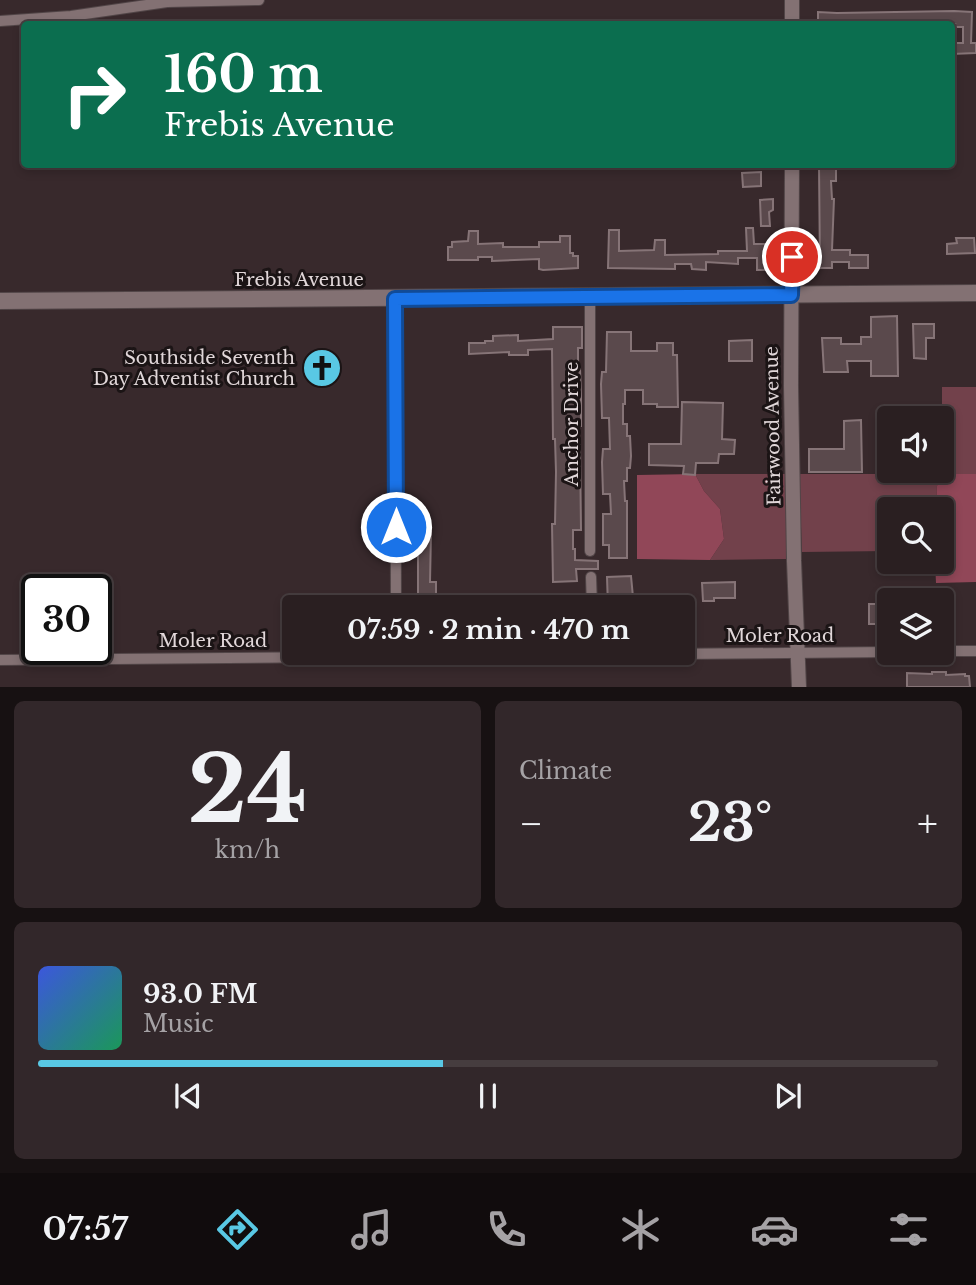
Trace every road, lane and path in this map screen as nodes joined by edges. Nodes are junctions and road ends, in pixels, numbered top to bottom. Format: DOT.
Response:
graph roads {
  1 [pos="259,0"];
  2 [pos="792,0"];
  3 [pos="197,1"];
  4 [pos="0,21"];
  5 [pos="792,21"];
  6 [pos="792,168"];
  7 [pos="976,293"];
  8 [pos="791,295"];
  9 [pos="590,296"];
  10 [pos="395,299"];
  11 [pos="0,302"];
  12 [pos="590,551"];
  13 [pos="591,577"];
  14 [pos="396,595"];
  15 [pos="592,595"];
  16 [pos="954,651"];
  17 [pos="976,651"];
  18 [pos="877,652"];
  19 [pos="695,654"];
  20 [pos="798,654"];
  21 [pos="282,656"];
  22 [pos="0,660"];
  23 [pos="799,687"];
  1 -- 3 [label="street"];
  2 -- 5 [label="street"];
  3 -- 4 [label="street"];
  6 -- 8 [label="street, Fairwood Avenue"];
  7 -- 8 [label="main road, Frebis Avenue"];
  8 -- 9 [label="main road, Frebis Avenue"];
  8 -- 20 [label="street, Fairwood Avenue"];
  9 -- 10 [label="main road, Frebis Avenue"];
  9 -- 12 [label="street, Anchor Drive"];
  10 -- 11 [label="main road, Frebis Avenue"];
  10 -- 14 [label="street"];
  13 -- 15 [label="street"];
  16 -- 17 [label="street"];
  18 -- 20 [label="street, Moler Road"];
  19 -- 20 [label="street, Moler Road"];
  20 -- 23 [label="street, Fairwood Avenue"];
  21 -- 22 [label="street, Moler Road"];
}
